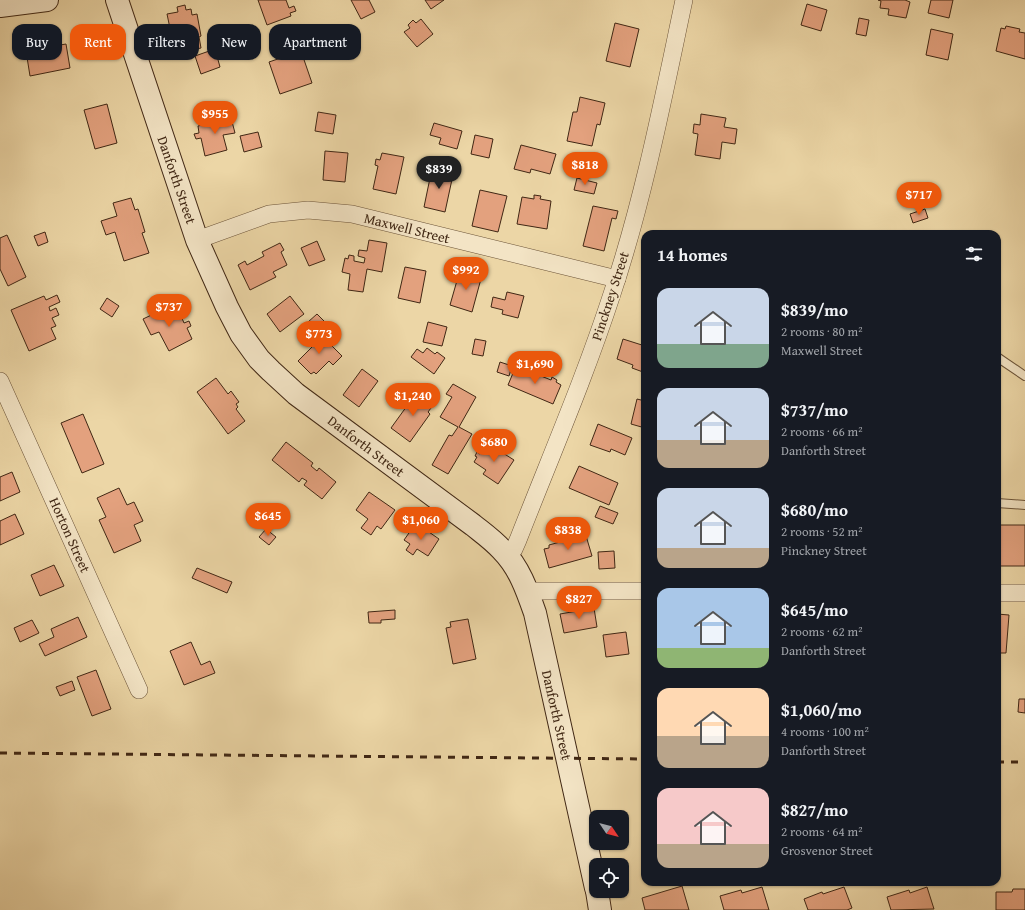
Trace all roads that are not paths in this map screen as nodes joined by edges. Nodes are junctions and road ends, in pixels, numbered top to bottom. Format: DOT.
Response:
graph roads {
  1 [pos="47,0"];
  2 [pos="117,0"];
  3 [pos="684,0"];
  4 [pos="0,6"];
  5 [pos="197,240"];
  6 [pos="617,279"];
  7 [pos="1001,360"];
  8 [pos="1025,376"];
  9 [pos="0,381"];
  10 [pos="1001,503"];
  11 [pos="1025,505"];
  12 [pos="508,557"];
  13 [pos="527,591"];
  14 [pos="641,591"];
  15 [pos="1001,593"];
  16 [pos="1025,593"];
  17 [pos="139,690"];
  18 [pos="589,858"];
  19 [pos="598,898"];
  20 [pos="600,910"];
  1 -- 4 [label="street"];
  2 -- 5 [label="street, Danforth Street"];
  3 -- 6 [label="street, Pinckney Street"];
  5 -- 6 [label="street, Maxwell Street"];
  5 -- 12 [label="street, Danforth Street"];
  6 -- 12 [label="street, Pinckney Street"];
  7 -- 8 [label="lane"];
  9 -- 17 [label="street, Horton Street"];
  10 -- 11 [label="lane"];
  12 -- 13 [label="street, Danforth Street"];
  13 -- 14 [label="street"];
  13 -- 18 [label="street, Danforth Street"];
  15 -- 16 [label="street"];
  19 -- 20 [label="street, Danforth Street"];
}
